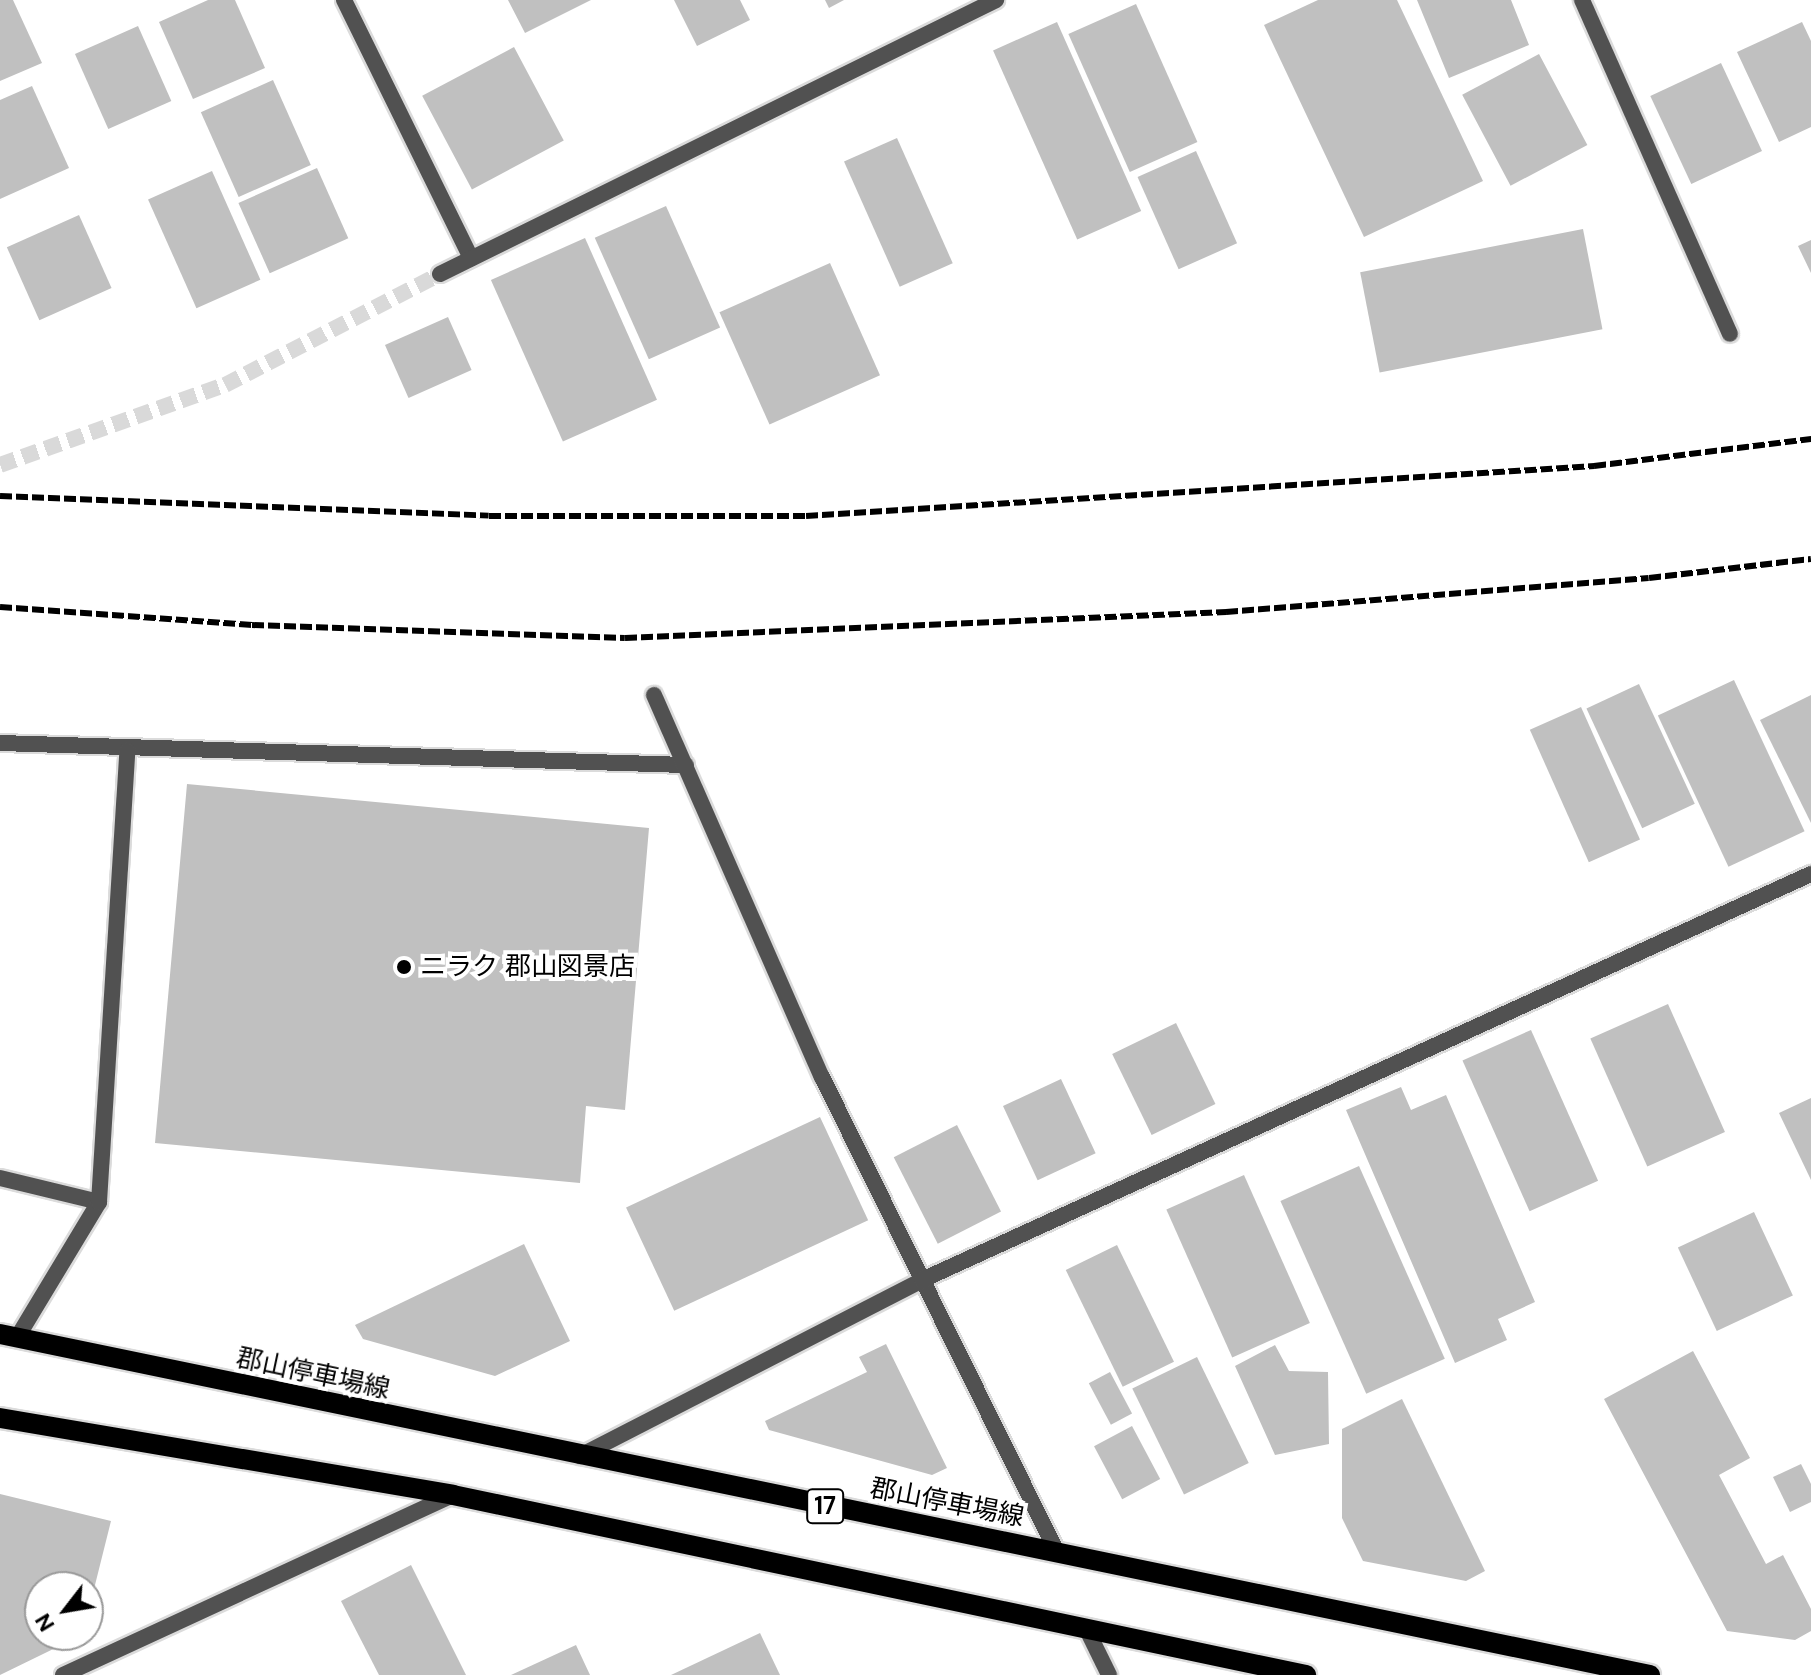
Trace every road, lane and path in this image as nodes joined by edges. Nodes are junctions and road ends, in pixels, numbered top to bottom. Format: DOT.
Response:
graph roads {
  1 [pos="344,0"];
  2 [pos="996,0"];
  3 [pos="1582,0"];
  4 [pos="471,258"];
  5 [pos="440,274"];
  6 [pos="1730,334"];
  7 [pos="654,695"];
  8 [pos="0,743"];
  9 [pos="127,751"];
  10 [pos="686,765"];
  11 [pos="1811,874"];
  12 [pos="0,1178"];
  13 [pos="99,1202"];
  14 [pos="922,1280"];
  15 [pos="9,1336"];
  16 [pos="0,1418"];
  17 [pos="578,1457"];
  18 [pos="453,1495"];
  19 [pos="1057,1552"];
  20 [pos="1087,1630"];
  21 [pos="63,1675"];
  22 [pos="1109,1675"];
  23 [pos="1306,1675"];
  24 [pos="1650,1675"];
  1 -- 4 [label="street"];
  2 -- 4 [label="street"];
  3 -- 6 [label="street"];
  4 -- 5 [label="street"];
  7 -- 10 [label="street"];
  8 -- 9 [label="street"];
  9 -- 10 [label="street"];
  9 -- 13 [label="street"];
  10 -- 14 [label="street"];
  11 -- 14 [label="street"];
  12 -- 13 [label="street"];
  13 -- 15 [label="street"];
  14 -- 17 [label="street"];
  14 -- 19 [label="street"];
  15 -- 17 [label="main road, 郡山停車場線 / 17"];
  16 -- 18 [label="main road"];
  17 -- 19 [label="main road, 郡山停車場線 / 17"];
  18 -- 20 [label="main road"];
  18 -- 21 [label="street"];
  19 -- 24 [label="main road, 郡山停車場線 / 17"];
  20 -- 22 [label="street"];
  20 -- 23 [label="main road"];
}
